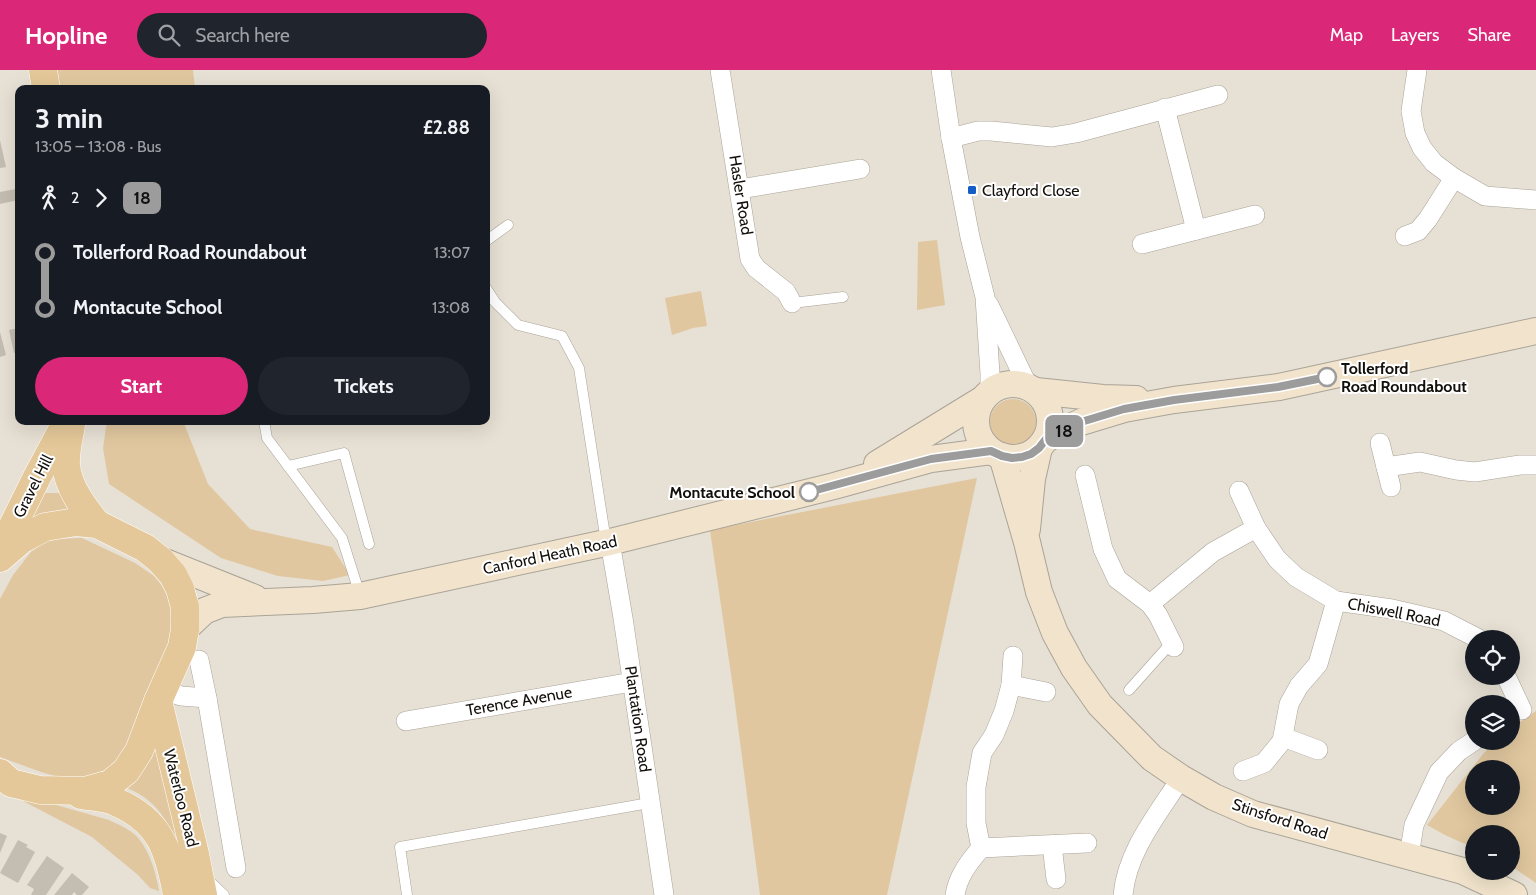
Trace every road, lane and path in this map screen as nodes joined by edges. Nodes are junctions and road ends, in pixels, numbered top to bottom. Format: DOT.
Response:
graph roads {
  1 [pos="43,70"];
  2 [pos="720,70"];
  3 [pos="941,70"];
  4 [pos="1416,70"];
  5 [pos="45,85"];
  6 [pos="1218,94"];
  7 [pos="1165,108"];
  8 [pos="951,138"];
  9 [pos="860,169"];
  10 [pos="1454,178"];
  11 [pos="740,189"];
  12 [pos="1536,200"];
  13 [pos="1255,215"];
  14 [pos="508,225"];
  15 [pos="1196,230"];
  16 [pos="1405,236"];
  17 [pos="490,238"];
  18 [pos="1142,244"];
  19 [pos="490,294"];
  20 [pos="843,297"];
  21 [pos="986,297"];
  22 [pos="792,303"];
  23 [pos="1536,331"];
  24 [pos="1032,389"];
  25 [pos="986,395"];
  26 [pos="1174,400"];
  27 [pos="65,425"];
  28 [pos="71,425"];
  29 [pos="265,425"];
  30 [pos="1043,443"];
  31 [pos="1380,443"];
  32 [pos="996,454"];
  33 [pos="1536,465"];
  34 [pos="288,466"];
  35 [pos="1386,467"];
  36 [pos="1085,474"];
  37 [pos="834,486"];
  38 [pos="1391,487"];
  39 [pos="1239,491"];
  40 [pos="97,524"];
  41 [pos="1256,528"];
  42 [pos="610,542"];
  43 [pos="1027,542"];
  44 [pos="2,544"];
  45 [pos="369,544"];
  46 [pos="160,560"];
  47 [pos="360,596"];
  48 [pos="262,601"];
  49 [pos="1336,601"];
  50 [pos="1150,604"];
  51 [pos="185,629"];
  52 [pos="1465,630"];
  53 [pos="1173,644"];
  54 [pos="1013,656"];
  55 [pos="199,660"];
  56 [pos="632,682"];
  57 [pos="1011,685"];
  58 [pos="1510,685"];
  59 [pos="1129,690"];
  60 [pos="1046,692"];
  61 [pos="161,696"];
  62 [pos="207,698"];
  63 [pos="1523,710"];
  64 [pos="406,721"];
  65 [pos="1283,738"];
  66 [pos="1465,748"];
  67 [pos="1318,750"];
  68 [pos="1243,771"];
  69 [pos="4,777"];
  70 [pos="1181,778"];
  71 [pos="60,792"];
  72 [pos="649,803"];
  73 [pos="1087,843"];
  74 [pos="1052,845"];
  75 [pos="981,848"];
  76 [pos="1409,856"];
  77 [pos="236,868"];
  78 [pos="1056,879"];
  79 [pos="200,883"];
  80 [pos="177,895"];
  81 [pos="224,895"];
  82 [pos="407,895"];
  83 [pos="664,895"];
  84 [pos="955,895"];
  85 [pos="1123,895"];
  86 [pos="1514,895"];
  1 -- 5 [label="main road"];
  2 -- 11 [label="street, Hasler Road"];
  3 -- 8 [label="street"];
  4 -- 10 [label="street"];
  6 -- 7 [label="street"];
  7 -- 8 [label="street"];
  7 -- 15 [label="street"];
  8 -- 21 [label="street"];
  9 -- 11 [label="street"];
  10 -- 12 [label="street"];
  10 -- 16 [label="street"];
  11 -- 22 [label="street, Hasler Road"];
  13 -- 15 [label="street"];
  14 -- 17 [label="lane"];
  15 -- 18 [label="street"];
  19 -- 42 [label="lane"];
  20 -- 22 [label="lane"];
  21 -- 24 [label="street"];
  21 -- 25 [label="street"];
  23 -- 26 [label="main road"];
  24 -- 25 [label="main road"];
  24 -- 26 [label="main road"];
  24 -- 30 [label="main road"];
  25 -- 32 [label="main road"];
  25 -- 37 [label="main road, Canford Heath Road"];
  26 -- 30 [label="main road"];
  27 -- 44 [label="main road, Gravel Hill"];
  28 -- 40 [label="main road, Gravel Hill"];
  29 -- 34 [label="lane"];
  30 -- 32 [label="main road"];
  30 -- 43 [label="main road, Stinsford Road"];
  31 -- 35 [label="street"];
  32 -- 37 [label="main road, Canford Heath Road"];
  32 -- 43 [label="main road, Stinsford Road"];
  33 -- 35 [label="street"];
  34 -- 45 [label="lane"];
  34 -- 47 [label="lane"];
  35 -- 38 [label="street"];
  36 -- 50 [label="street"];
  37 -- 42 [label="main road, Canford Heath Road"];
  39 -- 41 [label="street, Chiswell Road"];
  40 -- 44 [label="main road"];
  40 -- 46 [label="main road"];
  41 -- 49 [label="street, Chiswell Road"];
  41 -- 50 [label="street"];
  42 -- 47 [label="main road, Canford Heath Road"];
  42 -- 56 [label="street, Plantation Road"];
  43 -- 70 [label="main road, Stinsford Road"];
  46 -- 48 [label="main road, Canford Heath Road"];
  46 -- 51 [label="main road"];
  47 -- 48 [label="main road, Canford Heath Road"];
  48 -- 51 [label="main road, Canford Heath Road"];
  49 -- 52 [label="street, Chiswell Road"];
  49 -- 65 [label="street"];
  50 -- 53 [label="street"];
  51 -- 61 [label="main road"];
  53 -- 59 [label="lane"];
  54 -- 57 [label="street"];
  55 -- 62 [label="street"];
  56 -- 64 [label="street, Terence Avenue"];
  56 -- 72 [label="street, Plantation Road"];
  57 -- 60 [label="street"];
  57 -- 75 [label="street"];
  58 -- 63 [label="street"];
  61 -- 62 [label="street"];
  61 -- 71 [label="main road"];
  61 -- 79 [label="main road, Waterloo Road"];
  62 -- 77 [label="street"];
  65 -- 67 [label="street"];
  65 -- 68 [label="street"];
  66 -- 76 [label="street"];
  69 -- 71 [label="main road"];
  70 -- 76 [label="main road, Stinsford Road"];
  70 -- 85 [label="street"];
  71 -- 80 [label="main road, Waterloo Road"];
  72 -- 82 [label="lane"];
  72 -- 83 [label="street, Plantation Road"];
  73 -- 74 [label="street"];
  74 -- 75 [label="street"];
  74 -- 78 [label="street"];
  75 -- 84 [label="street"];
  76 -- 86 [label="main road, Stinsford Road"];
  79 -- 81 [label="lane"];
}
